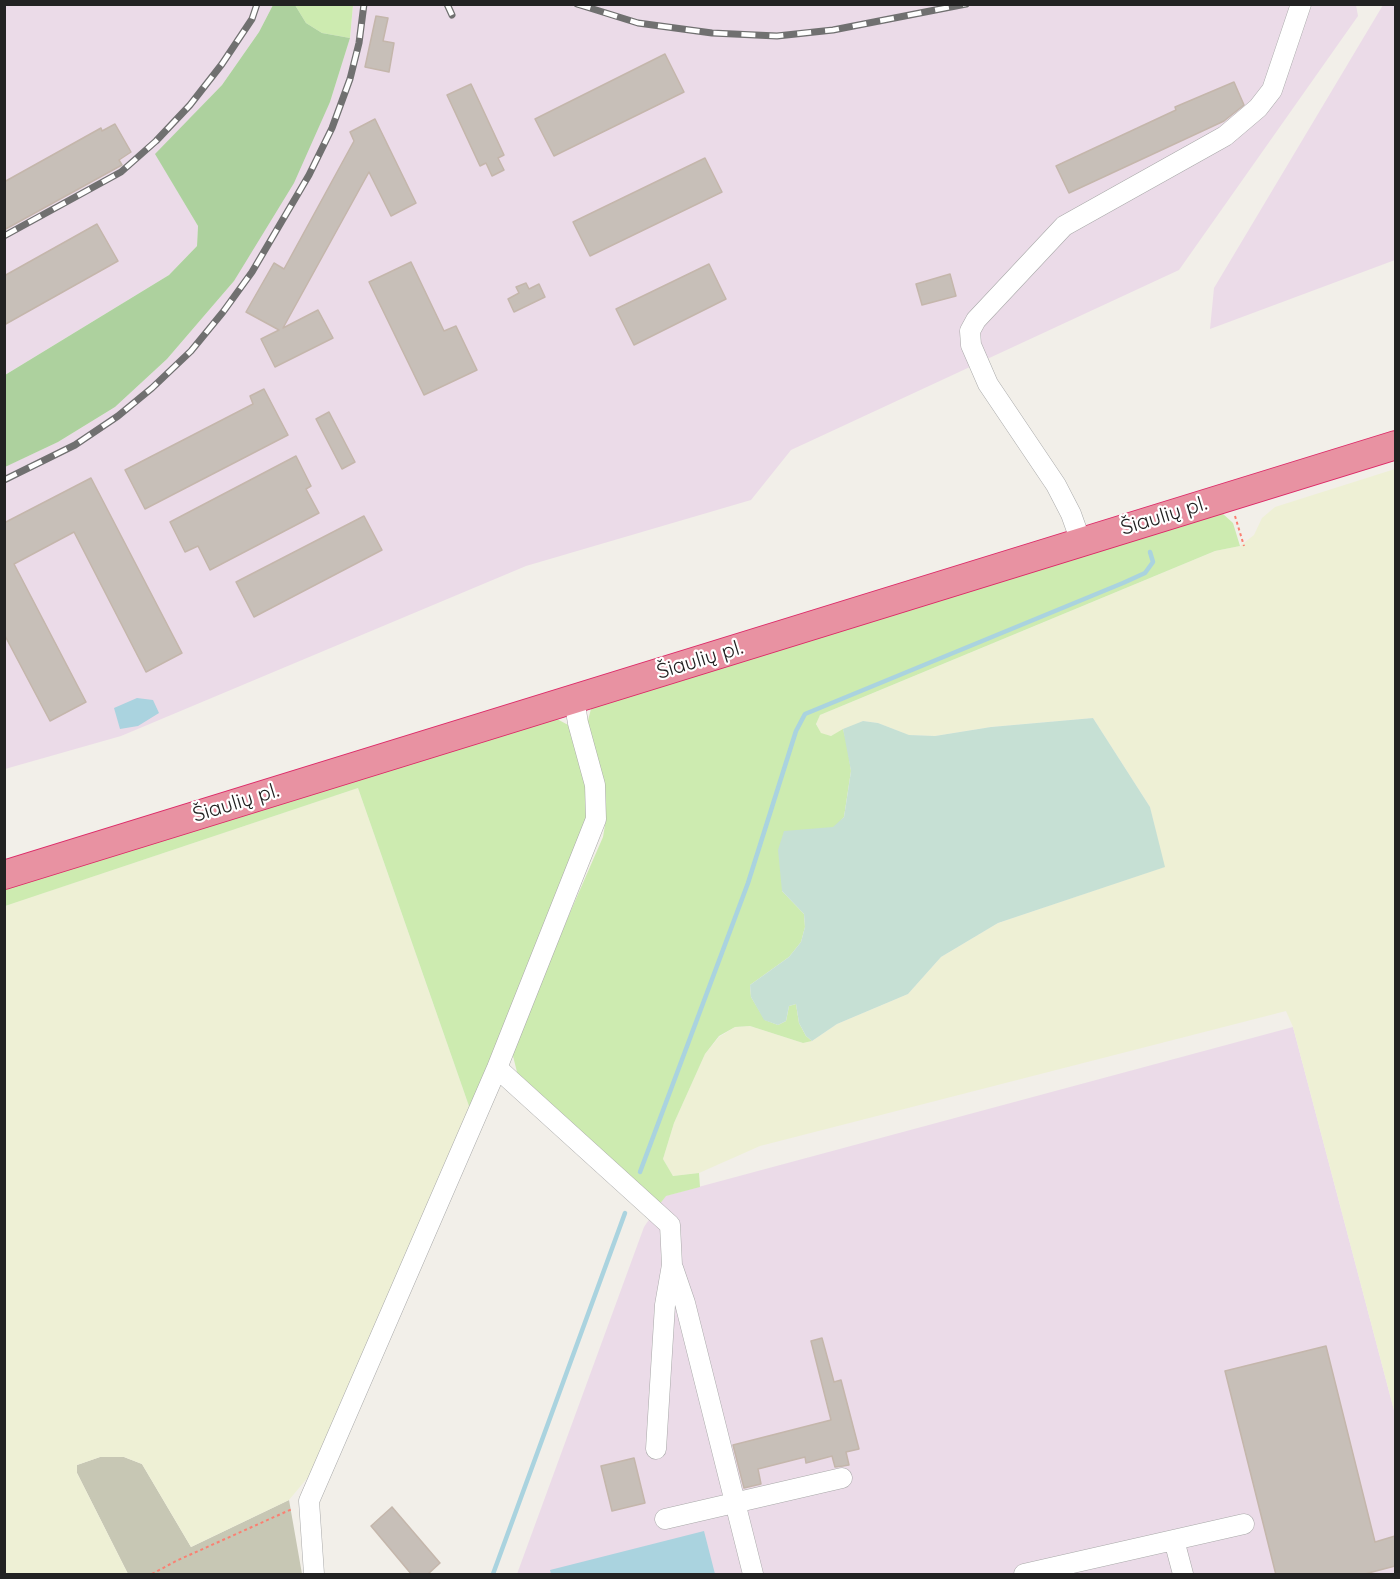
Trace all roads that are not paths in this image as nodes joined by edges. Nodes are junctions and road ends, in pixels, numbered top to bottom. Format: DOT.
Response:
graph roads {
  1 [pos="1301,4"];
  2 [pos="1395,445"];
  3 [pos="1081,542"];
  4 [pos="574,699"];
  5 [pos="4,875"];
  6 [pos="496,1068"];
  7 [pos="672,1265"];
  8 [pos="656,1449"];
  9 [pos="842,1478"];
  10 [pos="734,1503"];
  11 [pos="665,1520"];
  12 [pos="1244,1524"];
  13 [pos="1174,1540"];
  14 [pos="314,1575"];
  15 [pos="753,1575"];
  16 [pos="1024,1575"];
  17 [pos="1183,1575"];
  1 -- 3 [label="street"];
  2 -- 3 [label="highway, Šiaulių pl."];
  3 -- 4 [label="highway, Šiaulių pl."];
  4 -- 5 [label="highway, Šiaulių pl."];
  4 -- 6 [label="street"];
  6 -- 7 [label="street"];
  6 -- 14 [label="street"];
  7 -- 8 [label="street"];
  7 -- 10 [label="street"];
  9 -- 10 [label="street"];
  10 -- 11 [label="street"];
  10 -- 15 [label="street"];
  12 -- 13 [label="street"];
  13 -- 16 [label="street"];
  13 -- 17 [label="street"];
}
